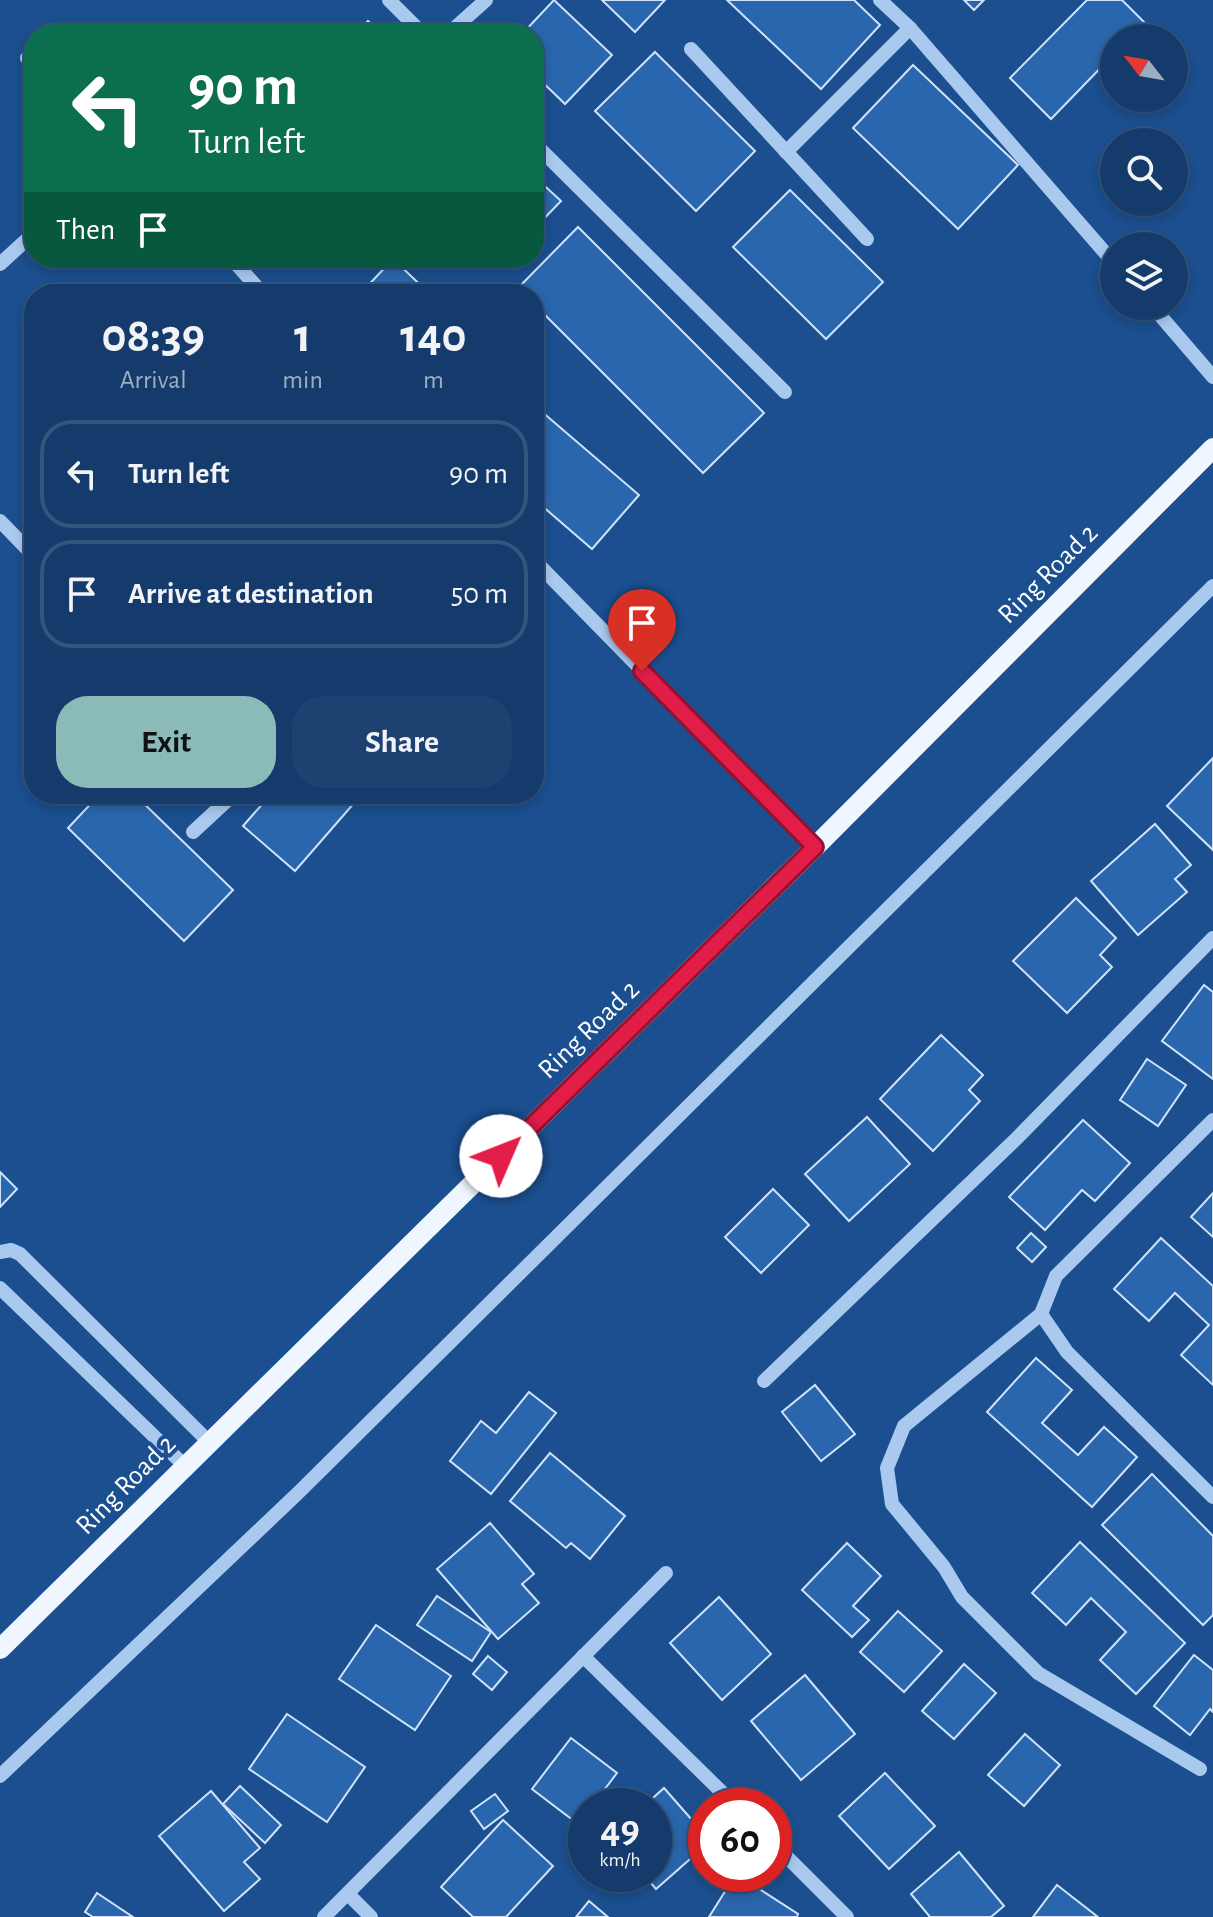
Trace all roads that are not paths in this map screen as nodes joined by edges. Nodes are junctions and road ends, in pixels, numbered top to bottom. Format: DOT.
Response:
graph roads {
  1 [pos="389,0"];
  2 [pos="486,0"];
  3 [pos="880,0"];
  4 [pos="413,24"];
  5 [pos="459,24"];
  6 [pos="910,28"];
  7 [pos="691,49"];
  8 [pos="786,152"];
  9 [pos="544,153"];
  10 [pos="867,239"];
  11 [pos="24,242"];
  12 [pos="1100,247"];
  13 [pos="0,264"];
  14 [pos="240,268"];
  15 [pos="254,284"];
  16 [pos="1164,320"];
  17 [pos="1213,377"];
  18 [pos="785,392"];
  19 [pos="1213,448"];
  20 [pos="0,521"];
  21 [pos="24,546"];
  22 [pos="544,570"];
  23 [pos="1213,586"];
  24 [pos="223,804"];
  25 [pos="193,832"];
  26 [pos="815,847"];
  27 [pos="1213,938"];
  28 [pos="1213,1120"];
  29 [pos="0,1252"];
  30 [pos="0,1288"];
  31 [pos="1041,1314"];
  32 [pos="764,1381"];
  33 [pos="209,1442"];
  34 [pos="185,1466"];
  35 [pos="1213,1497"];
  36 [pos="666,1573"];
  37 [pos="0,1649"];
  38 [pos="583,1656"];
  39 [pos="1200,1769"];
  40 [pos="0,1776"];
  41 [pos="718,1788"];
  42 [pos="792,1862"];
  43 [pos="348,1894"];
  44 [pos="324,1917"];
  45 [pos="371,1917"];
  46 [pos="847,1917"];
  1 -- 4 [label="street"];
  2 -- 5 [label="street"];
  3 -- 6 [label="street"];
  6 -- 8 [label="street"];
  6 -- 12 [label="street"];
  7 -- 8 [label="street"];
  8 -- 10 [label="street"];
  9 -- 18 [label="street"];
  11 -- 13 [label="street"];
  14 -- 15 [label="street"];
  16 -- 17 [label="street"];
  19 -- 26 [label="main road, Ring Road 2"];
  20 -- 21 [label="street"];
  22 -- 26 [label="street"];
  23 -- 40 [label="street"];
  24 -- 25 [label="street"];
  26 -- 33 [label="main road, Ring Road 2"];
  27 -- 32 [label="street"];
  28 -- 31 [label="street"];
  29 -- 33 [label="street"];
  30 -- 34 [label="street"];
  31 -- 35 [label="street"];
  31 -- 39 [label="street"];
  33 -- 34 [label="main road, Ring Road 2"];
  34 -- 37 [label="main road, Ring Road 2"];
  36 -- 38 [label="street"];
  38 -- 41 [label="street"];
  38 -- 43 [label="street"];
  42 -- 46 [label="street"];
  43 -- 44 [label="street"];
  43 -- 45 [label="street"];
}
